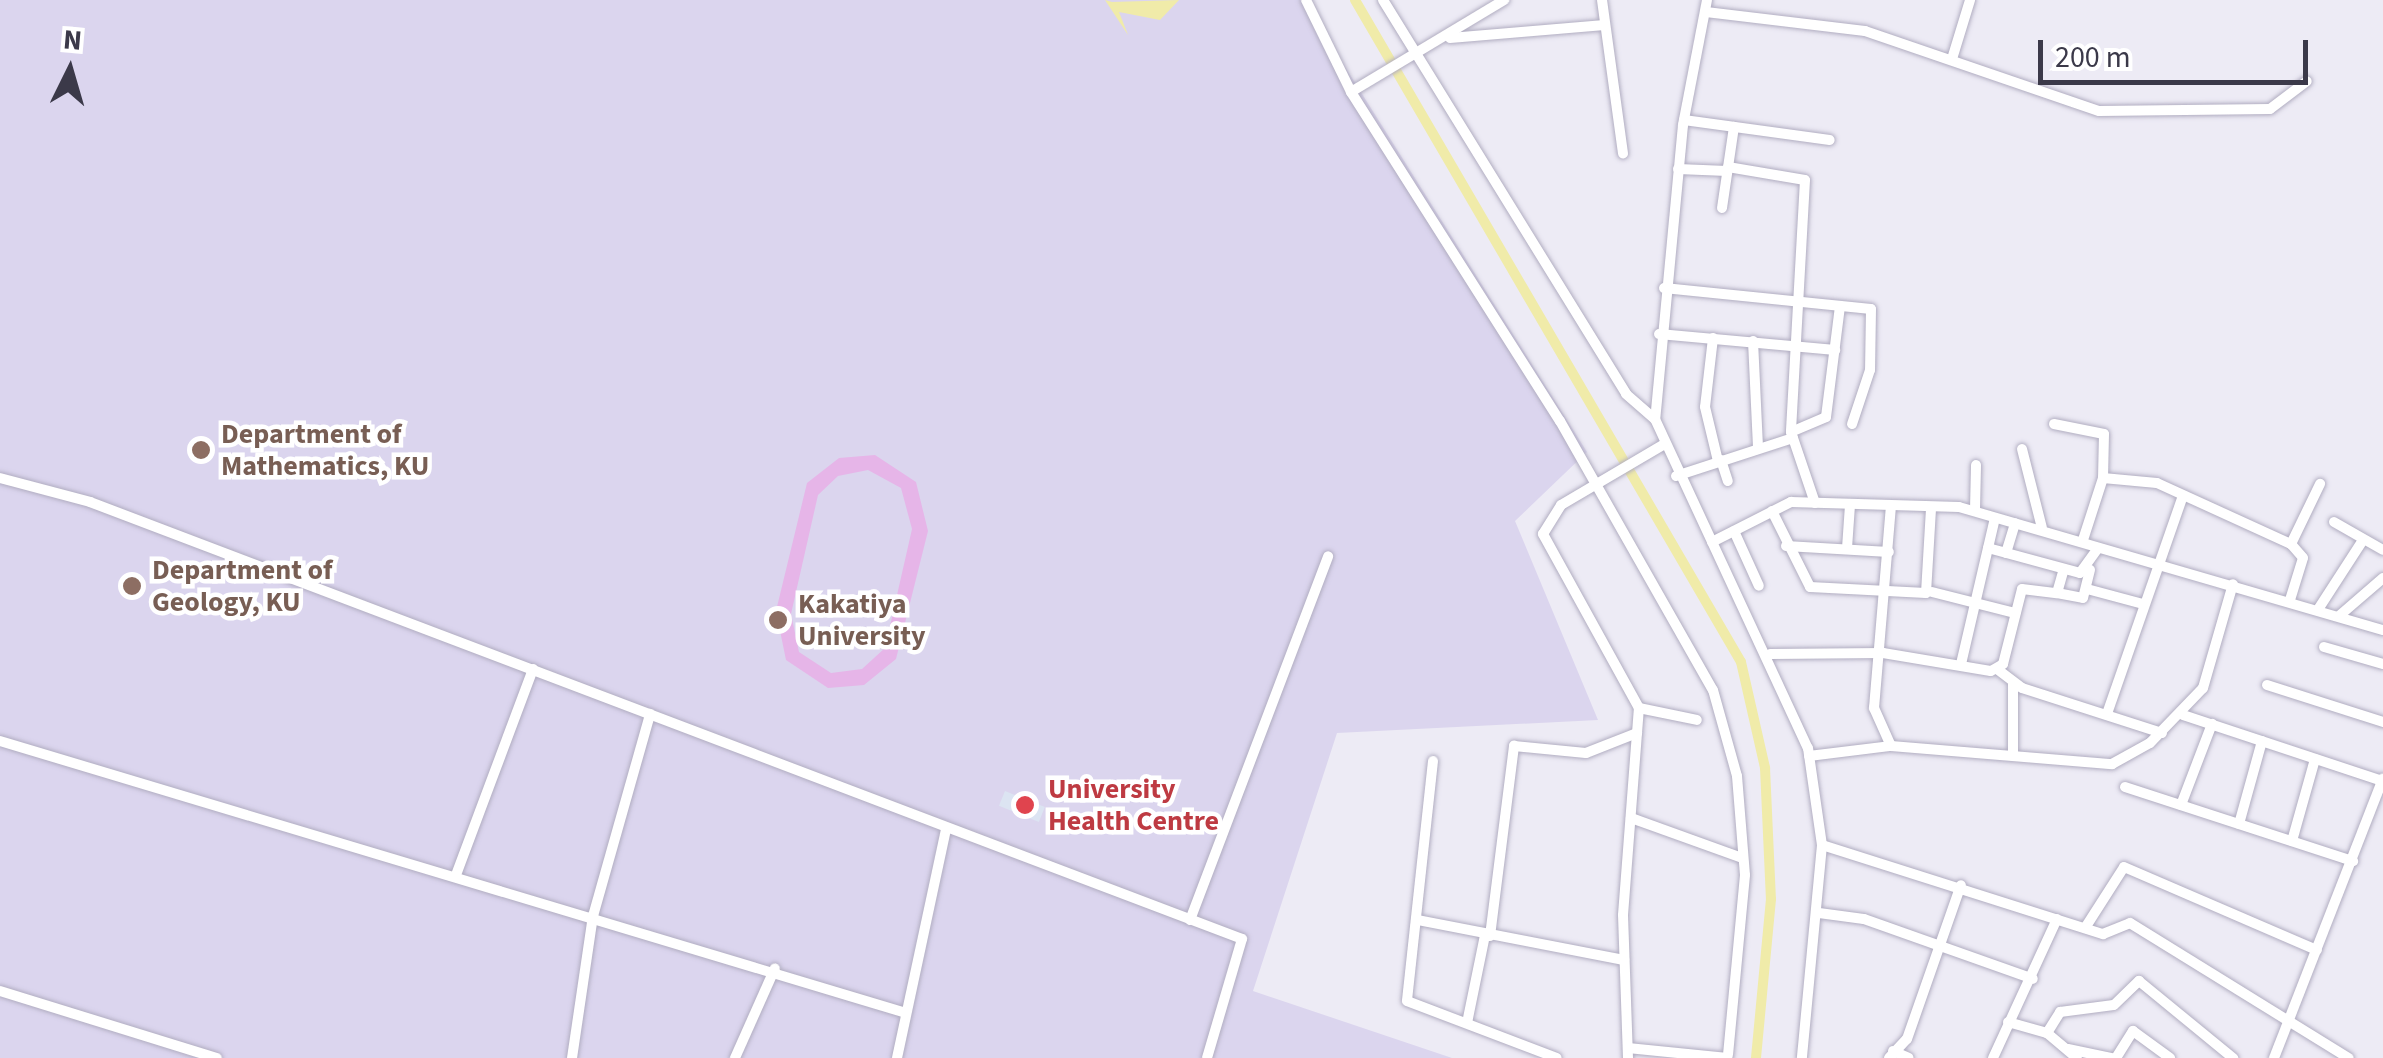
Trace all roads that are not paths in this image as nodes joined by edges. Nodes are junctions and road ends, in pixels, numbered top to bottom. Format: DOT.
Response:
graph roads {
  1 [pos="1306,0"];
  2 [pos="1383,0"];
  3 [pos="1504,0"];
  4 [pos="1602,0"];
  5 [pos="1970,0"];
  6 [pos="1706,6"];
  7 [pos="1604,25"];
  8 [pos="1449,38"];
  9 [pos="1414,56"];
  10 [pos="1952,58"];
  11 [pos="2307,81"];
  12 [pos="1352,92"];
  13 [pos="1684,120"];
  14 [pos="1734,127"];
  15 [pos="1830,140"];
  16 [pos="1623,154"];
  17 [pos="1678,168"];
  18 [pos="1728,169"];
  19 [pos="1722,208"];
  20 [pos="1664,288"];
  21 [pos="1801,302"];
  22 [pos="1840,306"];
  23 [pos="1659,334"];
  24 [pos="1713,338"];
  25 [pos="1753,341"];
  26 [pos="1798,346"];
  27 [pos="1835,350"];
  28 [pos="1655,419"];
  29 [pos="1852,424"];
  30 [pos="2054,424"];
  31 [pos="1792,435"];
  32 [pos="1658,448"];
  33 [pos="1758,448"];
  34 [pos="2022,449"];
  35 [pos="1719,460"];
  36 [pos="1976,466"];
  37 [pos="1676,476"];
  38 [pos="0,478"];
  39 [pos="2103,478"];
  40 [pos="1728,481"];
  41 [pos="1601,484"];
  42 [pos="2320,484"];
  43 [pos="2183,496"];
  44 [pos="1814,503"];
  45 [pos="1850,505"];
  46 [pos="1891,508"];
  47 [pos="1932,508"];
  48 [pos="1974,510"];
  49 [pos="1772,511"];
  50 [pos="1995,518"];
  51 [pos="2334,522"];
  52 [pos="2015,523"];
  53 [pos="2042,528"];
  54 [pos="1734,531"];
  55 [pos="2083,540"];
  56 [pos="2363,540"];
  57 [pos="1712,542"];
  58 [pos="2290,544"];
  59 [pos="1786,546"];
  60 [pos="1847,548"];
  61 [pos="1988,548"];
  62 [pos="2098,548"];
  63 [pos="2383,550"];
  64 [pos="1889,552"];
  65 [pos="2006,553"];
  66 [pos="1328,556"];
  67 [pos="2156,563"];
  68 [pos="2064,569"];
  69 [pos="2090,570"];
  70 [pos="2383,578"];
  71 [pos="2234,584"];
  72 [pos="1758,586"];
  73 [pos="2087,589"];
  74 [pos="1887,590"];
  75 [pos="1932,592"];
  76 [pos="2057,593"];
  77 [pos="2290,600"];
  78 [pos="1975,602"];
  79 [pos="2144,604"];
  80 [pos="2319,608"];
  81 [pos="2016,614"];
  82 [pos="2339,616"];
  83 [pos="2383,630"];
  84 [pos="2324,647"];
  85 [pos="1883,653"];
  86 [pos="1770,654"];
  87 [pos="1960,664"];
  88 [pos="2383,664"];
  89 [pos="1998,669"];
  90 [pos="533,670"];
  91 [pos="2013,684"];
  92 [pos="2267,685"];
  93 [pos="1639,708"];
  94 [pos="2108,710"];
  95 [pos="650,714"];
  96 [pos="2183,715"];
  97 [pos="1697,720"];
  98 [pos="2383,722"];
  99 [pos="2212,724"];
  100 [pos="1637,733"];
  101 [pos="2162,733"];
  102 [pos="0,741"];
  103 [pos="2262,741"];
  104 [pos="1890,746"];
  105 [pos="1809,756"];
  106 [pos="2014,756"];
  107 [pos="2316,759"];
  108 [pos="1433,761"];
  109 [pos="2382,780"];
  110 [pos="2125,787"];
  111 [pos="2379,803"];
  112 [pos="2181,805"];
  113 [pos="1631,818"];
  114 [pos="2239,824"];
  115 [pos="946,829"];
  116 [pos="2292,841"];
  117 [pos="1822,845"];
  118 [pos="1742,858"];
  119 [pos="2353,861"];
  120 [pos="456,875"];
  121 [pos="1960,885"];
  122 [pos="1819,913"];
  123 [pos="592,916"];
  124 [pos="2057,919"];
  125 [pos="1190,920"];
  126 [pos="1418,920"];
  127 [pos="2085,928"];
  128 [pos="1488,935"];
  129 [pos="1940,942"];
  130 [pos="2317,950"];
  131 [pos="1624,960"];
  132 [pos="775,968"];
  133 [pos="2033,979"];
  134 [pos="0,991"];
  135 [pos="906,1012"];
  136 [pos="2008,1022"];
  137 [pos="1467,1023"];
  138 [pos="2288,1024"];
  139 [pos="2047,1033"];
  140 [pos="2067,1049"];
  141 [pos="1628,1053"];
  142 [pos="1891,1054"];
  143 [pos="1728,1056"];
  144 [pos="2346,1057"];
  145 [pos="217,1058"];
  146 [pos="572,1058"];
  147 [pos="735,1058"];
  148 [pos="897,1058"];
  149 [pos="1207,1058"];
  150 [pos="1557,1058"];
  151 [pos="1802,1058"];
  152 [pos="1909,1058"];
  153 [pos="1993,1058"];
  154 [pos="2077,1058"];
  155 [pos="2114,1058"];
  156 [pos="2170,1058"];
  157 [pos="2233,1058"];
  158 [pos="2274,1058"];
  1 -- 12 [label="street"];
  2 -- 9 [label="street"];
  3 -- 8 [label="street"];
  4 -- 7 [label="street"];
  5 -- 10 [label="street"];
  6 -- 10 [label="street"];
  6 -- 13 [label="street"];
  7 -- 8 [label="street"];
  7 -- 16 [label="street"];
  8 -- 9 [label="street"];
  9 -- 12 [label="street"];
  9 -- 28 [label="street"];
  10 -- 11 [label="street"];
  12 -- 41 [label="street"];
  13 -- 14 [label="street"];
  13 -- 17 [label="street"];
  14 -- 15 [label="street"];
  14 -- 18 [label="street"];
  17 -- 18 [label="street"];
  17 -- 20 [label="street"];
  18 -- 19 [label="street"];
  18 -- 21 [label="street"];
  20 -- 21 [label="street"];
  20 -- 23 [label="street"];
  21 -- 22 [label="street"];
  21 -- 26 [label="street"];
  22 -- 27 [label="street"];
  22 -- 29 [label="street"];
  23 -- 24 [label="street"];
  23 -- 28 [label="street"];
  24 -- 25 [label="street"];
  24 -- 35 [label="street"];
  25 -- 26 [label="street"];
  25 -- 33 [label="street"];
  26 -- 27 [label="street"];
  26 -- 31 [label="street"];
  27 -- 31 [label="street"];
  28 -- 32 [label="street"];
  30 -- 39 [label="street"];
  31 -- 33 [label="street"];
  31 -- 44 [label="street"];
  32 -- 37 [label="street"];
  32 -- 41 [label="street"];
  33 -- 35 [label="street"];
  34 -- 53 [label="street"];
  35 -- 37 [label="street"];
  35 -- 40 [label="street"];
  36 -- 48 [label="street"];
  37 -- 57 [label="street"];
  38 -- 90 [label="street"];
  39 -- 43 [label="street"];
  39 -- 55 [label="street"];
  41 -- 93 [label="street"];
  41 -- 118 [label="street"];
  42 -- 58 [label="street"];
  43 -- 58 [label="street"];
  43 -- 67 [label="street"];
  44 -- 45 [label="street"];
  44 -- 49 [label="street"];
  45 -- 46 [label="street"];
  45 -- 60 [label="street"];
  46 -- 47 [label="street"];
  46 -- 64 [label="street"];
  47 -- 48 [label="street"];
  47 -- 75 [label="street"];
  48 -- 50 [label="street"];
  49 -- 54 [label="street"];
  49 -- 59 [label="street"];
  50 -- 52 [label="street"];
  50 -- 61 [label="street"];
  51 -- 56 [label="street"];
  52 -- 53 [label="street"];
  52 -- 65 [label="street"];
  53 -- 55 [label="street"];
  54 -- 57 [label="street"];
  54 -- 72 [label="street"];
  55 -- 62 [label="street"];
  56 -- 63 [label="street"];
  56 -- 80 [label="street"];
  57 -- 86 [label="street"];
  58 -- 77 [label="street"];
  59 -- 60 [label="street"];
  59 -- 74 [label="street"];
  60 -- 64 [label="street"];
  61 -- 65 [label="street"];
  61 -- 78 [label="street"];
  62 -- 67 [label="street"];
  62 -- 69 [label="street"];
  64 -- 74 [label="street"];
  65 -- 68 [label="street"];
  66 -- 125 [label="street"];
  67 -- 71 [label="street"];
  67 -- 79 [label="street"];
  68 -- 69 [label="street"];
  68 -- 76 [label="street"];
  69 -- 73 [label="street"];
  70 -- 82 [label="street"];
  71 -- 77 [label="street"];
  71 -- 96 [label="street"];
  73 -- 76 [label="street"];
  73 -- 79 [label="street"];
  74 -- 75 [label="street"];
  74 -- 85 [label="street"];
  75 -- 78 [label="street"];
  76 -- 81 [label="street"];
  77 -- 80 [label="street"];
  78 -- 81 [label="street"];
  78 -- 87 [label="street"];
  79 -- 94 [label="street"];
  80 -- 82 [label="street"];
  81 -- 89 [label="street"];
  82 -- 83 [label="street"];
  84 -- 88 [label="street"];
  85 -- 86 [label="street"];
  85 -- 87 [label="street"];
  85 -- 104 [label="street"];
  86 -- 105 [label="street"];
  87 -- 89 [label="street"];
  89 -- 91 [label="street"];
  90 -- 95 [label="street"];
  90 -- 120 [label="street"];
  91 -- 94 [label="street"];
  91 -- 106 [label="street"];
  92 -- 98 [label="street"];
  93 -- 97 [label="street"];
  93 -- 100 [label="street"];
  94 -- 101 [label="street"];
  95 -- 115 [label="street"];
  95 -- 123 [label="street"];
  96 -- 99 [label="street"];
  96 -- 101 [label="street"];
  99 -- 103 [label="street"];
  99 -- 112 [label="street"];
  100 -- 113 [label="street"];
  100 -- 128 [label="street"];
  101 -- 106 [label="street"];
  102 -- 120 [label="street"];
  103 -- 107 [label="street"];
  103 -- 114 [label="street"];
  104 -- 105 [label="street"];
  104 -- 106 [label="street"];
  105 -- 117 [label="street"];
  107 -- 109 [label="street"];
  107 -- 116 [label="street"];
  108 -- 126 [label="street"];
  109 -- 111 [label="street"];
  110 -- 112 [label="street"];
  111 -- 119 [label="street"];
  112 -- 114 [label="street"];
  113 -- 118 [label="street"];
  113 -- 131 [label="street"];
  114 -- 116 [label="street"];
  115 -- 125 [label="street"];
  115 -- 135 [label="street"];
  116 -- 119 [label="street"];
  117 -- 121 [label="street"];
  117 -- 122 [label="street"];
  118 -- 143 [label="street"];
  119 -- 130 [label="street"];
  120 -- 123 [label="street"];
  121 -- 124 [label="street"];
  121 -- 129 [label="street"];
  122 -- 129 [label="street"];
  122 -- 151 [label="street"];
  123 -- 132 [label="street"];
  123 -- 146 [label="street"];
  124 -- 127 [label="street"];
  124 -- 133 [label="street"];
  125 -- 149 [label="street"];
  126 -- 128 [label="street"];
  126 -- 137 [label="street"];
  127 -- 130 [label="street"];
  127 -- 138 [label="street"];
  128 -- 131 [label="street"];
  128 -- 137 [label="street"];
  129 -- 133 [label="street"];
  129 -- 142 [label="street"];
  130 -- 138 [label="street"];
  131 -- 141 [label="street"];
  132 -- 135 [label="street"];
  132 -- 147 [label="street"];
  133 -- 136 [label="street"];
  134 -- 145 [label="street"];
  135 -- 148 [label="street"];
  136 -- 139 [label="street"];
  136 -- 153 [label="street"];
  137 -- 150 [label="street"];
  138 -- 144 [label="street"];
  138 -- 158 [label="street"];
  139 -- 140 [label="street"];
  139 -- 157 [label="street"];
  140 -- 154 [label="street"];
  140 -- 155 [label="street"];
  141 -- 143 [label="street"];
  142 -- 152 [label="street"];
  155 -- 156 [label="street"];
}
